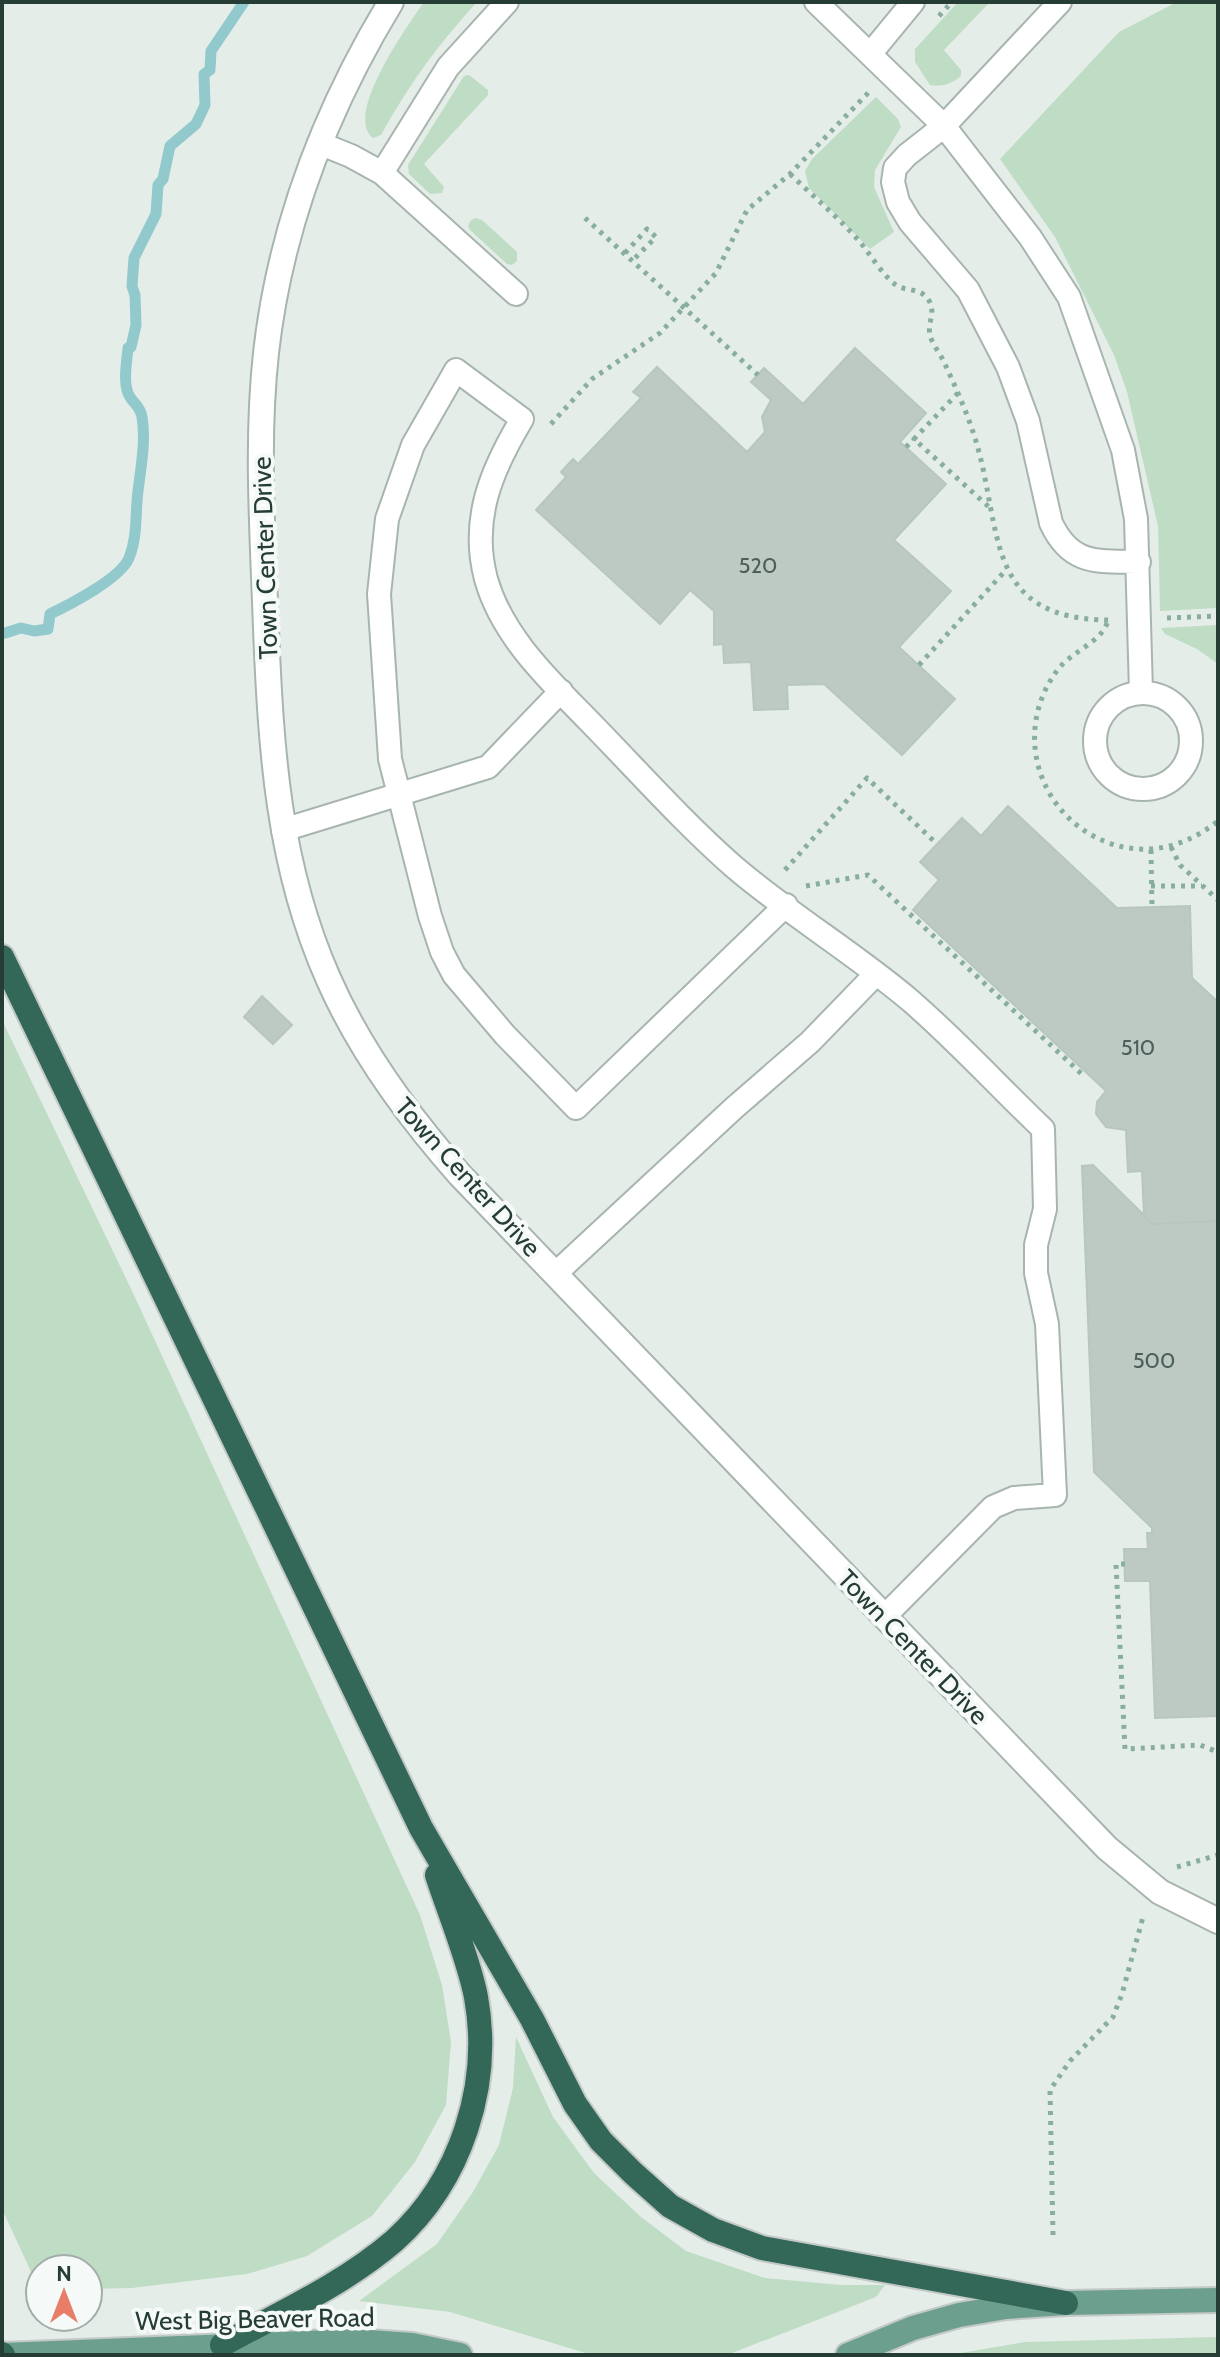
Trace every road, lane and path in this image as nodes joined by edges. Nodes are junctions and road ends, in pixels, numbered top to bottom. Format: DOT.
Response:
graph roads {
  1 [pos="391,2"];
  2 [pos="507,2"];
  3 [pos="816,2"];
  4 [pos="913,2"];
  5 [pos="1060,2"];
  6 [pos="871,53"];
  7 [pos="871,91"];
  8 [pos="944,126"];
  9 [pos="319,143"];
  10 [pos="382,173"];
  11 [pos="790,174"];
  12 [pos="585,218"];
  13 [pos="625,253"];
  14 [pos="633,260"];
  15 [pos="516,294"];
  16 [pos="684,307"];
  17 [pos="758,375"];
  18 [pos="958,393"];
  19 [pos="545,431"];
  20 [pos="914,439"];
  21 [pos="906,447"];
  22 [pos="991,509"];
  23 [pos="1139,562"];
  24 [pos="1006,570"];
  25 [pos="1218,616"];
  26 [pos="1108,620"];
  27 [pos="1140,620"];
  28 [pos="919,665"];
  29 [pos="561,691"];
  30 [pos="1141,692"];
  31 [pos="398,797"];
  32 [pos="1218,821"];
  33 [pos="283,830"];
  34 [pos="937,844"];
  35 [pos="1171,847"];
  36 [pos="1151,850"];
  37 [pos="792,880"];
  38 [pos="802,886"];
  39 [pos="1151,886"];
  40 [pos="1203,886"];
  41 [pos="1218,900"];
  42 [pos="786,905"];
  43 [pos="1152,907"];
  44 [pos="2,957"];
  45 [pos="875,975"];
  46 [pos="1085,1077"];
  47 [pos="555,1274"];
  48 [pos="1125,1564"];
  49 [pos="884,1617"];
  50 [pos="1218,1752"];
  51 [pos="421,1828"];
  52 [pos="1218,1855"];
  53 [pos="1177,1868"];
  54 [pos="1143,1916"];
  55 [pos="1218,1921"];
  56 [pos="1053,2235"];
  57 [pos="1218,2300"];
  58 [pos="1066,2303"];
  59 [pos="222,2345"];
  60 [pos="3,2355"];
  61 [pos="460,2355"];
  62 [pos="848,2355"];
  1 -- 9 [label="street, Town Center Drive"];
  2 -- 10 [label="lane"];
  3 -- 6 [label="lane"];
  4 -- 6 [label="lane"];
  5 -- 8 [label="lane"];
  6 -- 8 [label="lane"];
  7 -- 11 [label="path"];
  8 -- 23 [label="lane"];
  8 -- 23 [label="lane"];
  9 -- 10 [label="lane"];
  9 -- 33 [label="street, Town Center Drive"];
  10 -- 15 [label="lane"];
  11 -- 16 [label="path"];
  11 -- 18 [label="path"];
  12 -- 13 [label="path"];
  13 -- 14 [label="path"];
  13 -- 14 [label="path"];
  14 -- 16 [label="path"];
  16 -- 17 [label="path"];
  16 -- 19 [label="path"];
  18 -- 20 [label="path"];
  18 -- 22 [label="path"];
  20 -- 21 [label="path"];
  20 -- 22 [label="path"];
  22 -- 24 [label="path"];
  23 -- 27 [label="lane"];
  24 -- 26 [label="path"];
  24 -- 28 [label="path"];
  25 -- 27 [label="path"];
  26 -- 27 [label="path"];
  26 -- 36 [label="path"];
  27 -- 30 [label="lane"];
  29 -- 31 [label="lane"];
  29 -- 31 [label="lane"];
  29 -- 42 [label="lane"];
  30 -- 30 [label="lane"];
  31 -- 33 [label="lane"];
  31 -- 42 [label="lane"];
  32 -- 35 [label="path"];
  33 -- 47 [label="street, Town Center Drive"];
  34 -- 37 [label="path"];
  35 -- 36 [label="path"];
  35 -- 40 [label="path"];
  36 -- 39 [label="path"];
  38 -- 46 [label="path"];
  39 -- 40 [label="path"];
  39 -- 43 [label="path"];
  40 -- 41 [label="path"];
  42 -- 45 [label="lane"];
  44 -- 51 [label="highway"];
  45 -- 47 [label="lane"];
  45 -- 49 [label="lane"];
  47 -- 49 [label="street, Town Center Drive"];
  48 -- 50 [label="path"];
  49 -- 55 [label="street, Town Center Drive"];
  51 -- 58 [label="highway"];
  51 -- 59 [label="highway"];
  52 -- 53 [label="path"];
  54 -- 56 [label="path"];
  57 -- 58 [label="main road"];
  58 -- 62 [label="main road"];
  59 -- 60 [label="main road, West Big Beaver Road"];
  59 -- 61 [label="main road, West Big Beaver Road"];
}
